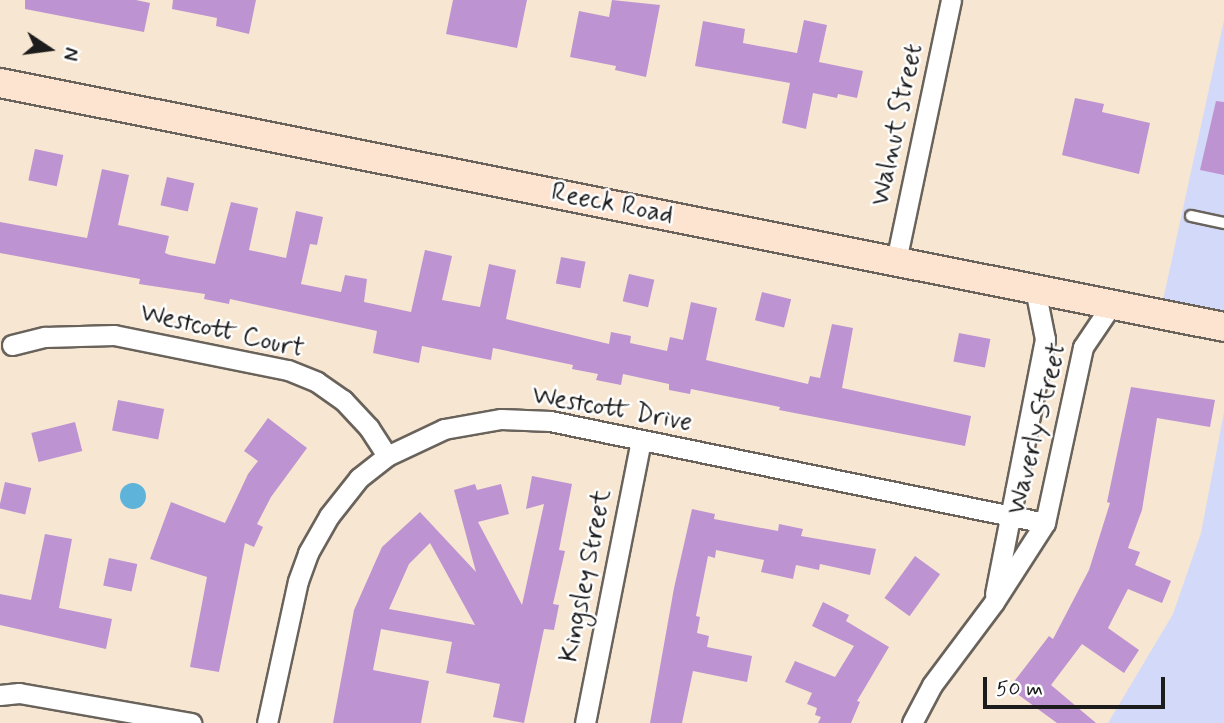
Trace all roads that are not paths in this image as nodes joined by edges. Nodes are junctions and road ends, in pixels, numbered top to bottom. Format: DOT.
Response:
graph roads {
  1 [pos="951,0"];
  2 [pos="0,83"];
  3 [pos="1191,216"];
  4 [pos="1224,223"];
  5 [pos="897,261"];
  6 [pos="1035,289"];
  7 [pos="1112,304"];
  8 [pos="1224,327"];
  9 [pos="12,345"];
  10 [pos="641,440"];
  11 [pos="387,456"];
  12 [pos="1008,516"];
  13 [pos="1045,523"];
  14 [pos="994,602"];
  15 [pos="0,695"];
  16 [pos="191,723"];
  17 [pos="267,723"];
  18 [pos="585,723"];
  19 [pos="912,723"];
  1 -- 5 [label="street, Walnut Street"];
  2 -- 5 [label="street, Reeck Road"];
  3 -- 4 [label="lane"];
  5 -- 6 [label="street, Reeck Road"];
  6 -- 7 [label="street, Reeck Road"];
  6 -- 12 [label="street, Waverly Street"];
  7 -- 8 [label="street, Reeck Road"];
  7 -- 13 [label="street, Waverly Street"];
  9 -- 11 [label="street, Westcott Court"];
  10 -- 11 [label="street, Westcott Drive"];
  10 -- 12 [label="street, Westcott Drive"];
  10 -- 18 [label="street, Kingsley Street"];
  11 -- 17 [label="street, Westcott Drive"];
  12 -- 13 [label="street, Westcott Drive"];
  12 -- 14 [label="street, Waverly Street"];
  13 -- 14 [label="street, Waverly Street"];
  14 -- 19 [label="street, Waverly Street"];
  15 -- 16 [label="street"];
}
